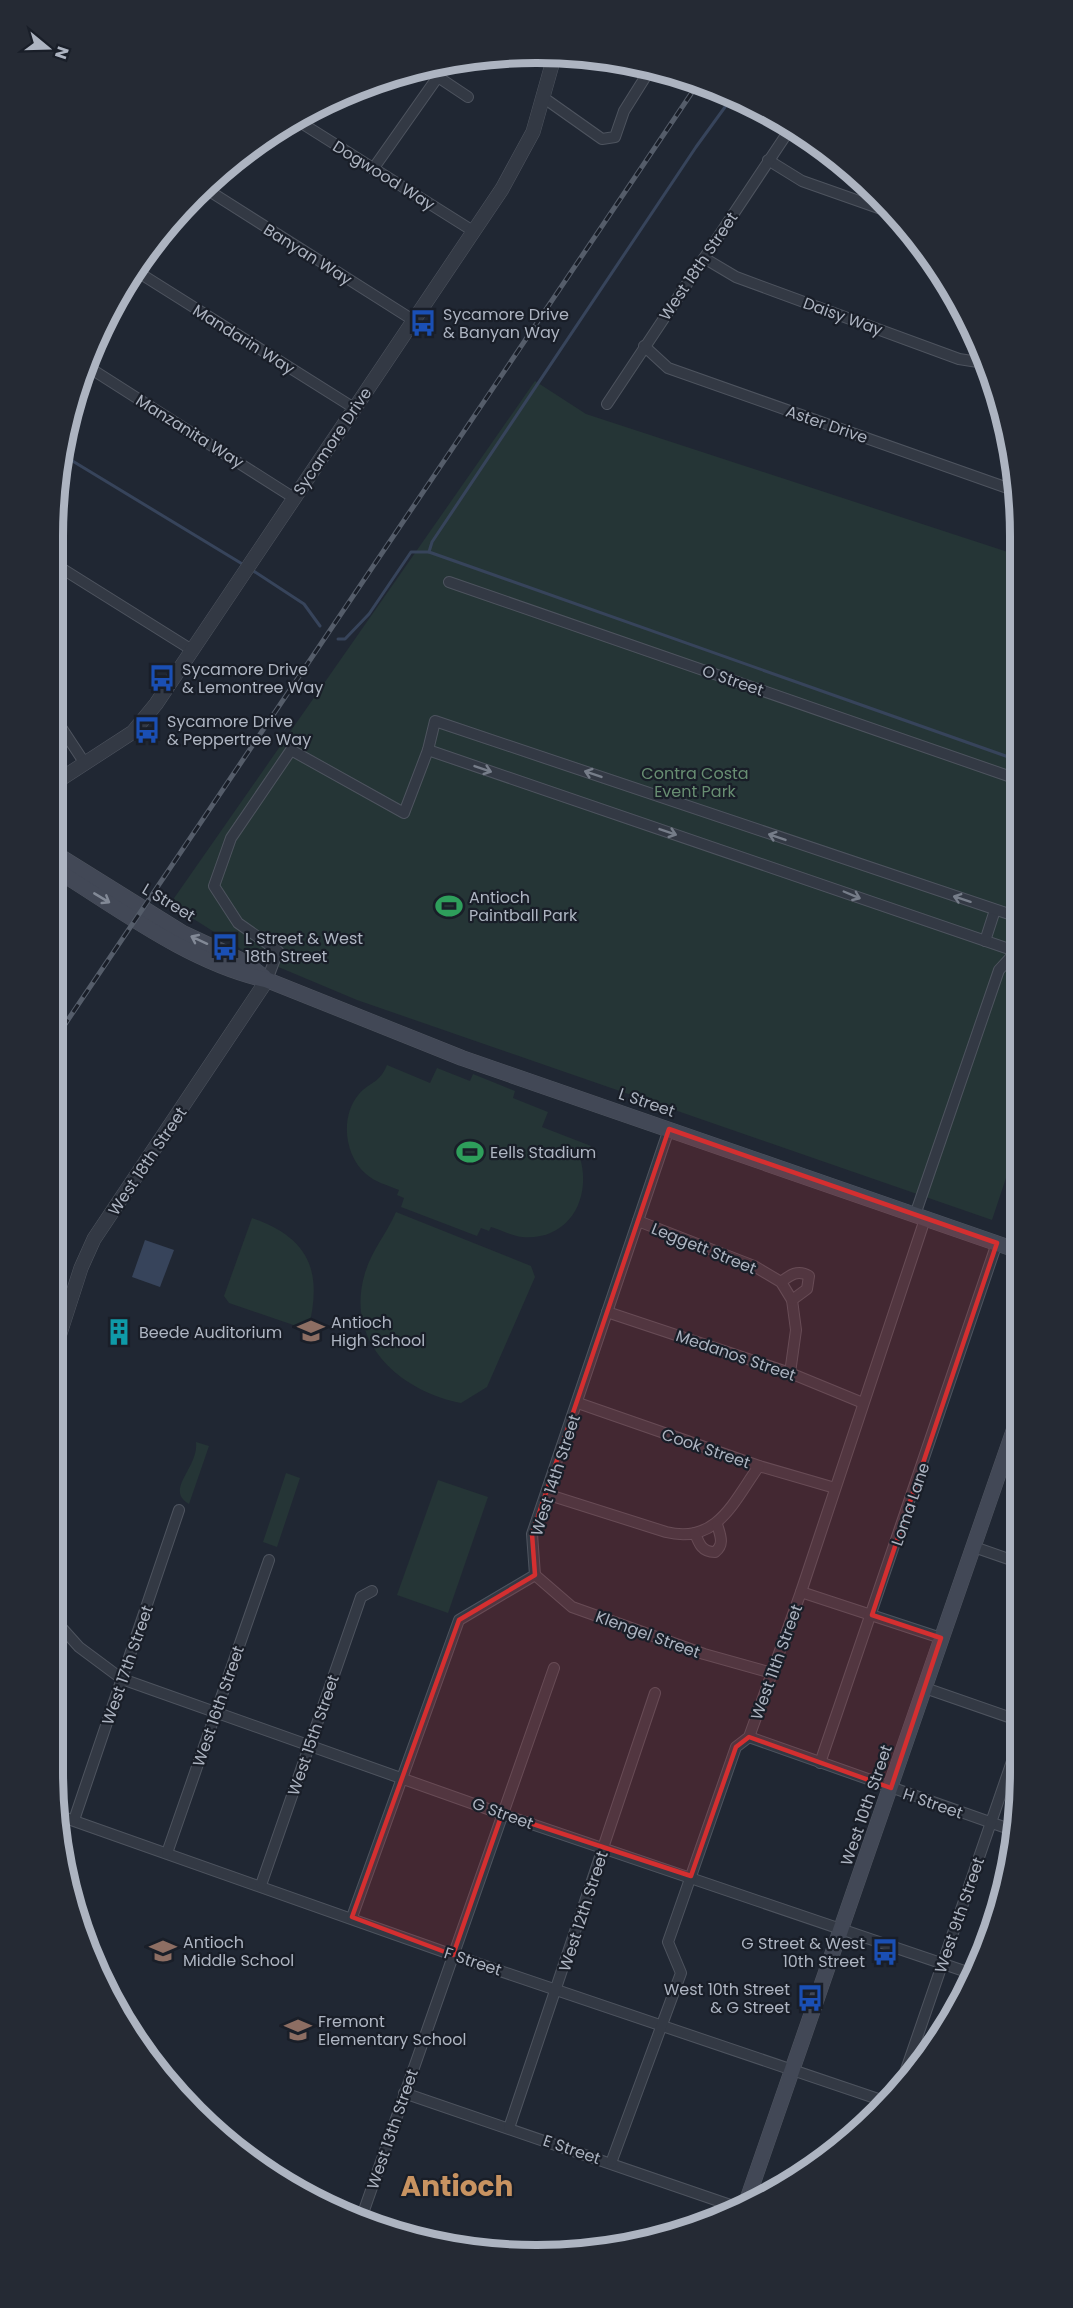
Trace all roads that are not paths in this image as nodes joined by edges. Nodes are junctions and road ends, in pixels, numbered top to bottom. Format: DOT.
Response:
graph roads {
  1 [pos="553,64"];
  2 [pos="441,73"];
  3 [pos="646,76"];
  4 [pos="438,77"];
  5 [pos="468,97"];
  6 [pos="544,98"];
  7 [pos="304,124"];
  8 [pos="786,134"];
  9 [pos="768,160"];
  10 [pos="373,169"];
  11 [pos="212,193"];
  12 [pos="876,207"];
  13 [pos="473,231"];
  14 [pos="704,258"];
  15 [pos="142,275"];
  16 [pos="413,320"];
  17 [pos="644,346"];
  18 [pos="977,362"];
  19 [pos="93,370"];
  20 [pos="607,404"];
  21 [pos="354,408"];
  22 [pos="1007,488"];
  23 [pos="294,498"];
  24 [pos="63,570"];
  25 [pos="449,582"];
  26 [pos="192,650"];
  27 [pos="63,731"];
  28 [pos="428,750"];
  29 [pos="84,762"];
  30 [pos="63,776"];
  31 [pos="1010,777"];
  32 [pos="63,859"];
  33 [pos="63,875"];
  34 [pos="995,910"];
  35 [pos="1010,915"];
  36 [pos="985,941"];
  37 [pos="1010,948"];
  38 [pos="1010,958"];
  39 [pos="267,980"];
  40 [pos="669,1129"];
  41 [pos="920,1217"];
  42 [pos="639,1221"];
  43 [pos="997,1243"];
  44 [pos="1010,1248"];
  45 [pos="781,1282"];
  46 [pos="792,1300"];
  47 [pos="608,1312"];
  48 [pos="63,1322"];
  49 [pos="790,1373"];
  50 [pos="578,1403"];
  51 [pos="863,1403"];
  52 [pos="1010,1442"];
  53 [pos="759,1466"];
  54 [pos="835,1488"];
  55 [pos="546,1494"];
  56 [pos="179,1510"];
  57 [pos="717,1524"];
  58 [pos="695,1533"];
  59 [pos="975,1547"];
  60 [pos="1010,1559"];
  61 [pos="269,1560"];
  62 [pos="535,1575"];
  63 [pos="372,1591"];
  64 [pos="801,1592"];
  65 [pos="872,1615"];
  66 [pos="63,1630"];
  67 [pos="941,1638"];
  68 [pos="554,1668"];
  69 [pos="772,1673"];
  70 [pos="122,1679"];
  71 [pos="925,1688"];
  72 [pos="655,1694"];
  73 [pos="216,1712"];
  74 [pos="1010,1718"];
  75 [pos="749,1737"];
  76 [pos="309,1745"];
  77 [pos="820,1763"];
  78 [pos="1010,1767"];
  79 [pos="402,1777"];
  80 [pos="891,1788"];
  81 [pos="502,1814"];
  82 [pos="66,1818"];
  83 [pos="74,1820"];
  84 [pos="991,1823"];
  85 [pos="1006,1828"];
  86 [pos="603,1848"];
  87 [pos="167,1853"];
  88 [pos="691,1876"];
  89 [pos="261,1885"];
  90 [pos="352,1917"];
  91 [pos="842,1929"];
  92 [pos="453,1955"];
  93 [pos="942,1964"];
  94 [pos="965,1972"];
  95 [pos="557,1988"];
  96 [pos="662,2024"];
  97 [pos="907,2066"];
  98 [pos="792,2069"];
  99 [pos="404,2092"];
  100 [pos="878,2099"];
  101 [pos="509,2128"];
  102 [pos="611,2163"];
  103 [pos="749,2194"];
  104 [pos="728,2204"];
  105 [pos="363,2212"];
  1 -- 6 [label="street, Sycamore Drive"];
  2 -- 4 [label="street"];
  3 -- 6 [label="street"];
  4 -- 5 [label="street"];
  4 -- 10 [label="street"];
  6 -- 13 [label="street, Sycamore Drive"];
  7 -- 10 [label="street, Dogwood Way"];
  8 -- 9 [label="street, West 18th Street"];
  9 -- 12 [label="street"];
  9 -- 14 [label="street, West 18th Street"];
  10 -- 13 [label="street, Dogwood Way"];
  11 -- 16 [label="street, Banyan Way"];
  13 -- 16 [label="street, Sycamore Drive"];
  14 -- 17 [label="street, West 18th Street"];
  14 -- 18 [label="street, Daisy Way"];
  15 -- 21 [label="street, Mandarin Way"];
  16 -- 21 [label="street, Sycamore Drive"];
  17 -- 20 [label="street, West 18th Street"];
  17 -- 22 [label="street, Aster Drive"];
  19 -- 23 [label="street, Manzanita Way"];
  21 -- 23 [label="street, Sycamore Drive"];
  23 -- 26 [label="street, Sycamore Drive"];
  24 -- 26 [label="street"];
  25 -- 31 [label="street, O Street"];
  26 -- 29 [label="street, Sycamore Drive"];
  27 -- 29 [label="street"];
  34 -- 28 [label="street, one-way"];
  28 -- 36 [label="street, one-way"];
  28 -- 39 [label="street"];
  29 -- 30 [label="street, Sycamore Drive"];
  39 -- 32 [label="main road, L Street, one-way"];
  33 -- 39 [label="main road, L Street, one-way"];
  34 -- 35 [label="street"];
  34 -- 36 [label="street"];
  36 -- 37 [label="street"];
  38 -- 41 [label="street, West 11th Street"];
  39 -- 40 [label="main road, L Street"];
  39 -- 48 [label="street, West 18th Street"];
  40 -- 41 [label="main road, L Street"];
  40 -- 42 [label="street, West 14th Street"];
  41 -- 43 [label="main road, L Street"];
  41 -- 51 [label="street, West 11th Street"];
  42 -- 45 [label="street, Leggett Street"];
  42 -- 47 [label="street, West 14th Street"];
  43 -- 44 [label="main road, L Street"];
  43 -- 65 [label="street, Loma Lane"];
  45 -- 46 [label="street, Leggett Street"];
  45 -- 46 [label="street"];
  46 -- 49 [label="street, Leggett Street"];
  47 -- 49 [label="street, Medanos Street"];
  47 -- 50 [label="street, West 14th Street"];
  49 -- 51 [label="street, Medanos Street"];
  50 -- 53 [label="street, Cook Street"];
  50 -- 55 [label="street, West 14th Street"];
  51 -- 54 [label="street, West 11th Street"];
  52 -- 59 [label="main road, West 10th Street"];
  53 -- 54 [label="street, Cook Street"];
  53 -- 57 [label="street"];
  54 -- 64 [label="street, West 11th Street"];
  55 -- 58 [label="street"];
  55 -- 62 [label="street, West 14th Street"];
  56 -- 70 [label="street, West 17th Street"];
  57 -- 58 [label="street"];
  57 -- 58 [label="street"];
  59 -- 60 [label="street"];
  59 -- 67 [label="main road, West 10th Street"];
  61 -- 73 [label="street, West 16th Street"];
  62 -- 69 [label="street, Klengel Street"];
  62 -- 79 [label="street"];
  63 -- 76 [label="street, West 15th Street"];
  64 -- 65 [label="street"];
  64 -- 69 [label="street, West 11th Street"];
  65 -- 67 [label="street"];
  65 -- 77 [label="street, Loma Lane"];
  66 -- 70 [label="street, G Street"];
  67 -- 71 [label="main road, West 10th Street"];
  68 -- 81 [label="street, West 13th Street"];
  69 -- 75 [label="street, West 11th Street"];
  70 -- 73 [label="street, G Street"];
  70 -- 83 [label="street, West 17th Street"];
  71 -- 74 [label="street"];
  71 -- 80 [label="main road, West 10th Street"];
  72 -- 86 [label="street, West 12th Street"];
  73 -- 76 [label="street, G Street"];
  73 -- 87 [label="street, West 16th Street"];
  75 -- 77 [label="street, H Street"];
  75 -- 88 [label="street, West 11th Street"];
  76 -- 79 [label="street, G Street"];
  76 -- 89 [label="street, West 15th Street"];
  77 -- 80 [label="street, H Street"];
  78 -- 84 [label="street, West 9th Street"];
  79 -- 81 [label="street, G Street"];
  79 -- 90 [label="street"];
  80 -- 84 [label="street, H Street"];
  80 -- 91 [label="main road, West 10th Street"];
  81 -- 86 [label="street, G Street"];
  81 -- 92 [label="street, West 13th Street"];
  82 -- 83 [label="street, F Street"];
  83 -- 87 [label="street, F Street"];
  84 -- 85 [label="street, H Street"];
  84 -- 93 [label="street, West 9th Street"];
  86 -- 88 [label="street, G Street"];
  86 -- 95 [label="street, West 12th Street"];
  87 -- 89 [label="street, F Street"];
  88 -- 91 [label="street, G Street"];
  88 -- 96 [label="street, West 11th Street"];
  89 -- 90 [label="street, F Street"];
  90 -- 92 [label="street, F Street"];
  91 -- 93 [label="street, G Street"];
  91 -- 98 [label="main road, West 10th Street"];
  92 -- 95 [label="street, F Street"];
  92 -- 99 [label="street, West 13th Street"];
  93 -- 94 [label="street, G Street"];
  93 -- 97 [label="street, West 9th Street"];
  95 -- 96 [label="street, F Street"];
  95 -- 101 [label="street, West 12th Street"];
  96 -- 98 [label="street, F Street"];
  96 -- 102 [label="street, West 11th Street"];
  98 -- 100 [label="street, F Street"];
  98 -- 103 [label="main road, West 10th Street"];
  99 -- 101 [label="street, E Street"];
  99 -- 105 [label="street, West 13th Street"];
  101 -- 102 [label="street, E Street"];
  102 -- 104 [label="street, E Street"];
}
